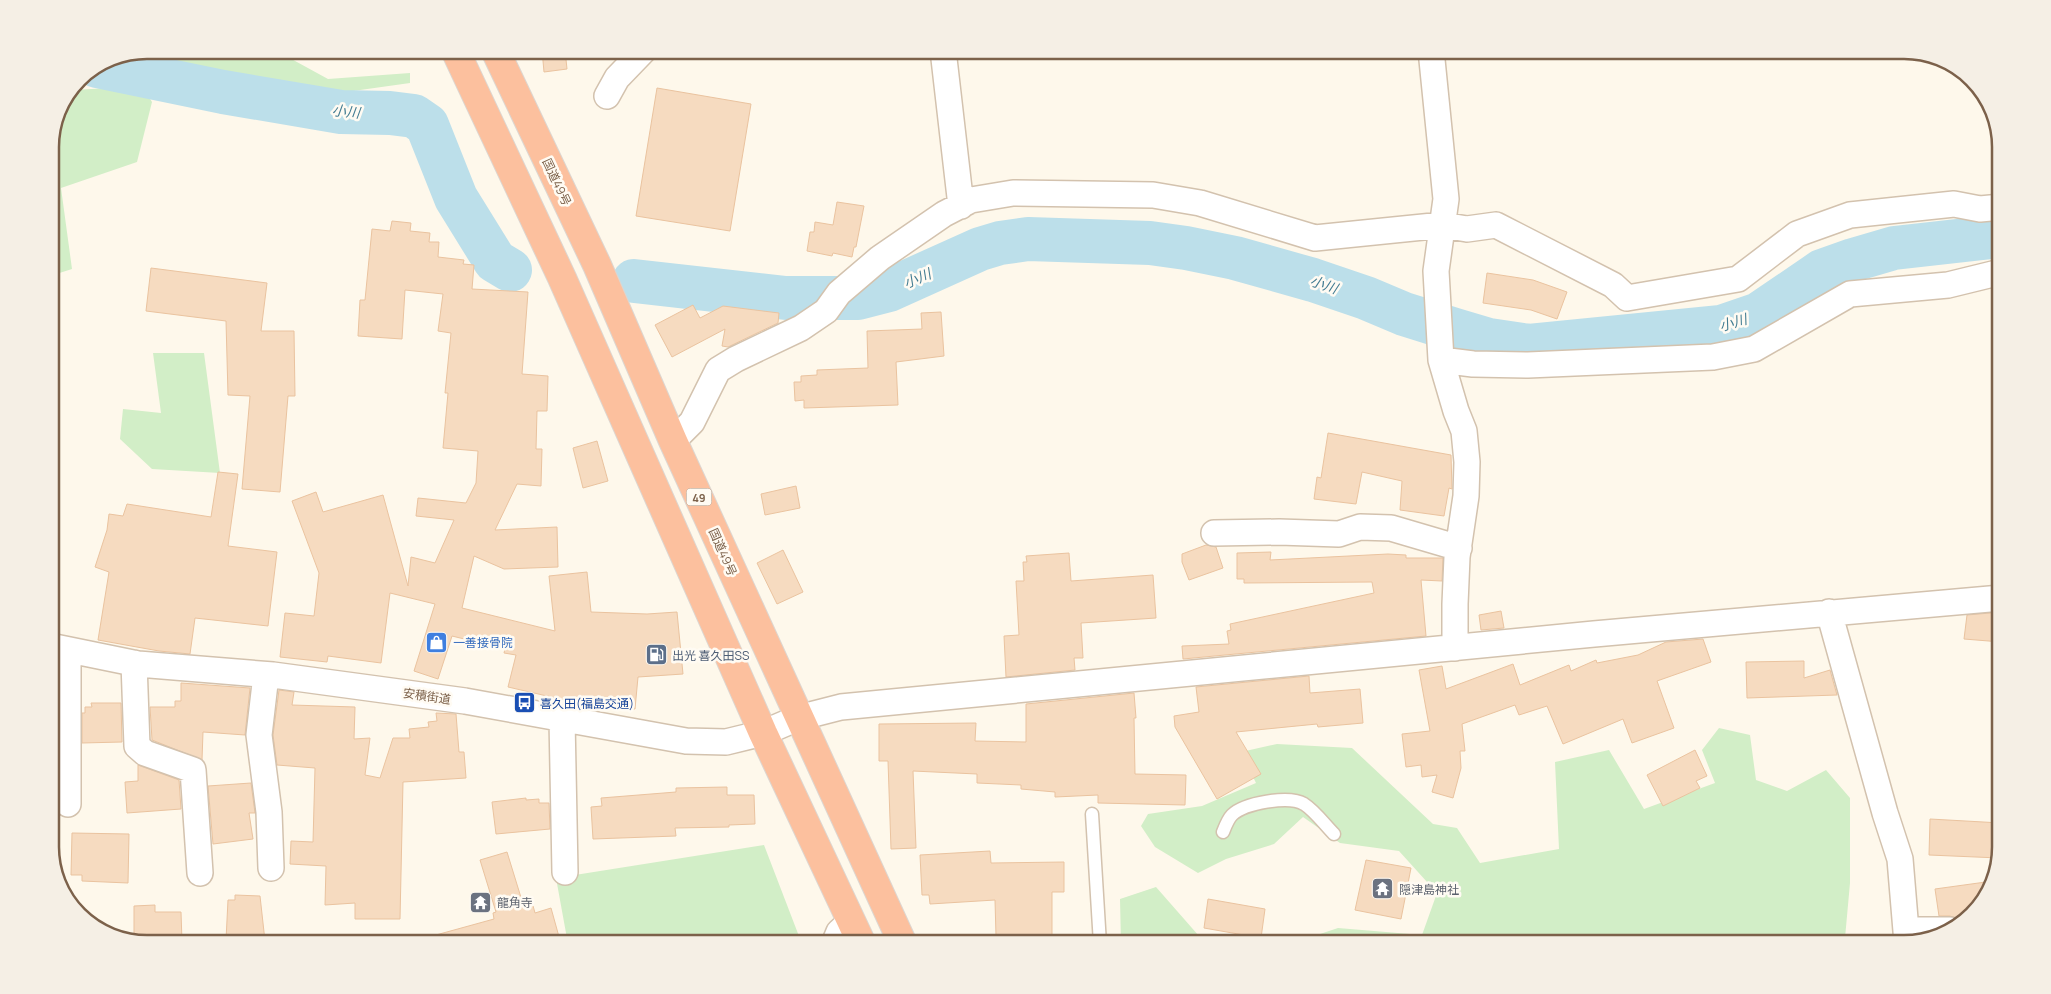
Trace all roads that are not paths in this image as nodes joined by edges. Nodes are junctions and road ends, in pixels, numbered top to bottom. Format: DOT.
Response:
graph roads {
  1 [pos="459,59"];
  2 [pos="499,59"];
  3 [pos="635,59"];
  4 [pos="944,59"];
  5 [pos="1432,59"];
  6 [pos="606,96"];
  7 [pos="961,206"];
  8 [pos="1992,207"];
  9 [pos="1443,225"];
  10 [pos="1992,274"];
  11 [pos="1440,349"];
  12 [pos="673,441"];
  13 [pos="1214,533"];
  14 [pos="1459,548"];
  15 [pos="1992,599"];
  16 [pos="1829,612"];
  17 [pos="59,648"];
  18 [pos="1455,648"];
  19 [pos="134,663"];
  20 [pos="266,674"];
  21 [pos="562,718"];
  22 [pos="798,718"];
  23 [pos="763,733"];
  24 [pos="68,804"];
  25 [pos="1092,814"];
  26 [pos="1223,832"];
  27 [pos="1334,834"];
  28 [pos="271,868"];
  29 [pos="565,872"];
  30 [pos="200,873"];
  31 [pos="856,932"];
  32 [pos="838,935"];
  33 [pos="899,935"];
  34 [pos="1099,935"];
  35 [pos="1906,935"];
  1 -- 23 [label="highway"];
  2 -- 12 [label="highway, 国道49号 / 49"];
  3 -- 6 [label="street"];
  4 -- 7 [label="street"];
  5 -- 9 [label="street"];
  7 -- 9 [label="street"];
  7 -- 12 [label="street"];
  8 -- 9 [label="street"];
  9 -- 11 [label="street"];
  10 -- 11 [label="street"];
  11 -- 14 [label="street"];
  12 -- 22 [label="highway, 国道49号 / 49"];
  13 -- 14 [label="street"];
  14 -- 18 [label="street"];
  15 -- 16 [label="street, 安積街道"];
  16 -- 18 [label="street, 安積街道"];
  16 -- 35 [label="street"];
  17 -- 19 [label="street, 安積街道"];
  17 -- 24 [label="street"];
  18 -- 22 [label="street, 安積街道"];
  19 -- 20 [label="street, 安積街道"];
  19 -- 30 [label="street"];
  20 -- 21 [label="street, 安積街道"];
  20 -- 28 [label="street"];
  21 -- 23 [label="street, 安積街道"];
  21 -- 29 [label="street"];
  22 -- 23 [label="street, 安積街道"];
  22 -- 33 [label="highway, 国道49号 / 49"];
  23 -- 31 [label="highway"];
  25 -- 34 [label="lane"];
  26 -- 27 [label="lane"];
  31 -- 32 [label="street"];
}
